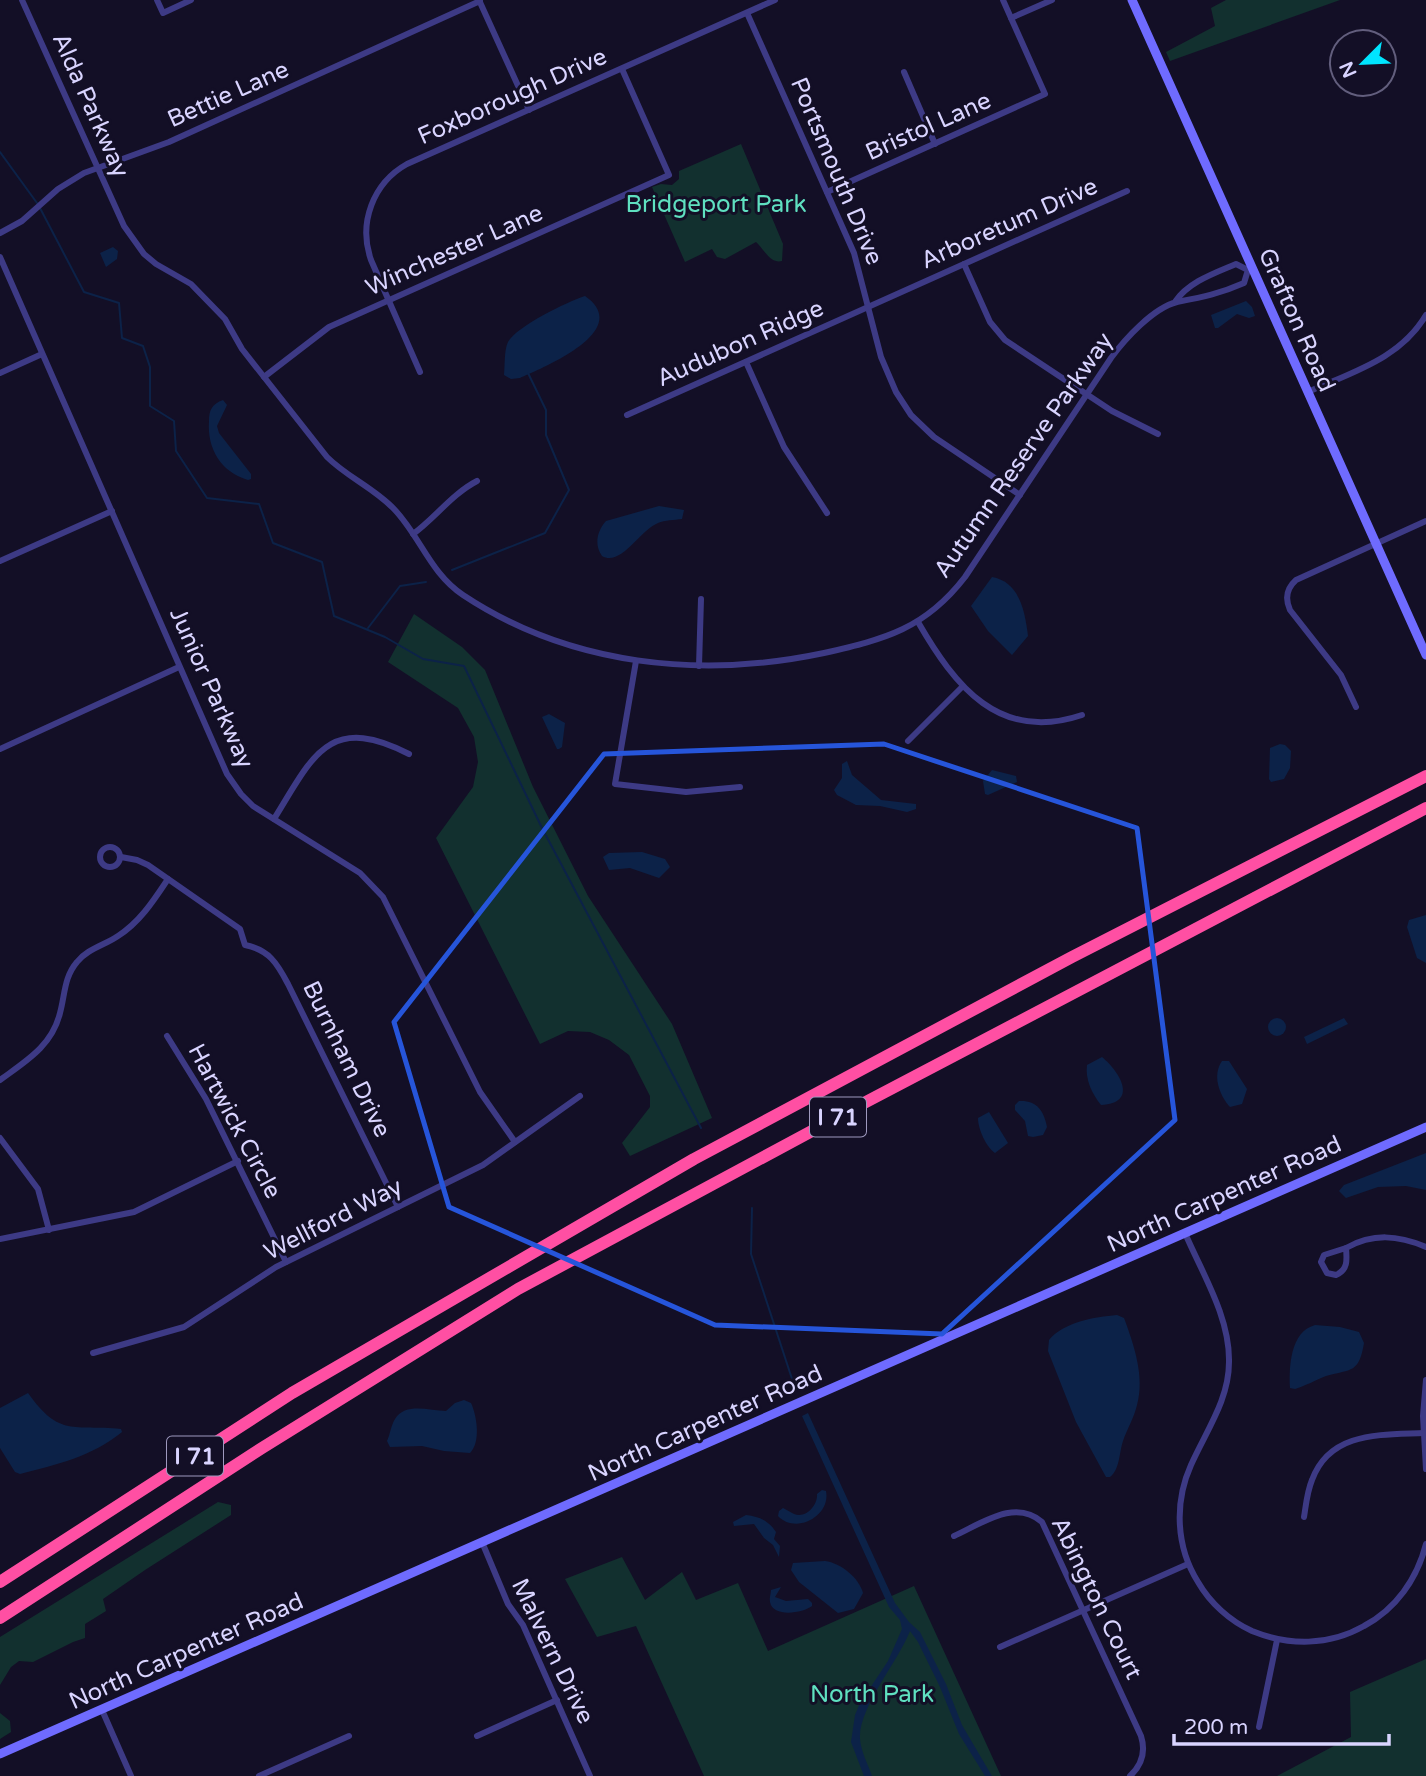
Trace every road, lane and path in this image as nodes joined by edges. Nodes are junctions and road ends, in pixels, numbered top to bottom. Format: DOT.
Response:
graph roads {
  1 [pos="22,0"];
  2 [pos="157,0"];
  3 [pos="191,0"];
  4 [pos="775,0"];
  5 [pos="1003,0"];
  6 [pos="1052,0"];
  7 [pos="1132,0"];
  8 [pos="479,1"];
  9 [pos="747,13"];
  10 [pos="1012,18"];
  11 [pos="622,69"];
  12 [pos="904,72"];
  13 [pos="529,110"];
  14 [pos="935,144"];
  15 [pos="98,168"];
  16 [pos="1127,191"];
  17 [pos="827,192"];
  18 [pos="124,226"];
  19 [pos="0,233"];
  20 [pos="0,257"];
  21 [pos="964,264"];
  22 [pos="1250,269"];
  23 [pos="388,300"];
  24 [pos="1175,302"];
  25 [pos="869,307"];
  26 [pos="1426,315"];
  27 [pos="42,354"];
  28 [pos="746,362"];
  29 [pos="421,372"];
  30 [pos="0,373"];
  31 [pos="264,377"];
  32 [pos="1308,392"];
  33 [pos="1087,394"];
  34 [pos="627,415"];
  35 [pos="1158,434"];
  36 [pos="477,481"];
  37 [pos="1020,495"];
  38 [pos="112,511"];
  39 [pos="827,513"];
  40 [pos="1426,521"];
  41 [pos="413,534"];
  42 [pos="1376,544"];
  43 [pos="0,561"];
  44 [pos="701,598"];
  45 [pos="918,622"];
  46 [pos="1426,655"];
  47 [pos="636,661"];
  48 [pos="699,666"];
  49 [pos="179,667"];
  50 [pos="962,687"];
  51 [pos="1356,707"];
  52 [pos="1082,715"];
  53 [pos="908,741"];
  54 [pos="0,749"];
  55 [pos="409,754"];
  56 [pos="1426,776"];
  57 [pos="740,787"];
  58 [pos="1426,808"];
  59 [pos="274,819"];
  60 [pos="121,858"];
  61 [pos="168,879"];
  62 [pos="167,1036"];
  63 [pos="0,1080"];
  64 [pos="580,1096"];
  65 [pos="1426,1126"];
  66 [pos="0,1138"];
  67 [pos="515,1142"];
  68 [pos="238,1161"];
  69 [pos="398,1207"];
  70 [pos="49,1230"];
  71 [pos="1185,1233"];
  72 [pos="0,1239"];
  73 [pos="1426,1247"];
  74 [pos="1346,1248"];
  75 [pos="286,1262"];
  76 [pos="93,1353"];
  77 [pos="1426,1380"];
  78 [pos="1424,1433"];
  79 [pos="1426,1469"];
  80 [pos="1304,1517"];
  81 [pos="954,1536"];
  82 [pos="482,1542"];
  83 [pos="1426,1544"];
  84 [pos="1188,1564"];
  85 [pos="0,1582"];
  86 [pos="1084,1611"];
  87 [pos="0,1618"];
  88 [pos="1277,1640"];
  89 [pos="1000,1647"];
  90 [pos="557,1700"];
  91 [pos="102,1710"];
  92 [pos="1259,1727"];
  93 [pos="349,1736"];
  94 [pos="477,1736"];
  95 [pos="0,1754"];
  96 [pos="131,1776"];
  97 [pos="259,1776"];
  98 [pos="590,1776"];
  99 [pos="1130,1776"];
  1 -- 15 [label="street, Alda Parkway"];
  2 -- 3 [label="street"];
  4 -- 9 [label="street, Foxborough Drive"];
  5 -- 10 [label="street"];
  6 -- 10 [label="street"];
  7 -- 22 [label="street, Grafton Road"];
  8 -- 13 [label="street"];
  8 -- 15 [label="street, Bettie Lane"];
  9 -- 11 [label="street, Foxborough Drive"];
  9 -- 17 [label="street, Portsmouth Drive"];
  10 -- 14 [label="street, Bristol Lane"];
  11 -- 13 [label="street, Foxborough Drive"];
  11 -- 23 [label="street, Winchester Lane"];
  12 -- 14 [label="street"];
  13 -- 23 [label="street, Foxborough Drive"];
  14 -- 17 [label="street, Bristol Lane"];
  15 -- 18 [label="street, Alda Parkway"];
  15 -- 19 [label="street, Bettie Lane"];
  16 -- 21 [label="street, Arboretum Drive"];
  17 -- 25 [label="street, Portsmouth Drive"];
  18 -- 31 [label="street, Autumn Reserve Parkway"];
  20 -- 27 [label="street, Junior Parkway"];
  21 -- 25 [label="street, Arboretum Drive"];
  21 -- 33 [label="street"];
  22 -- 24 [label="street, Autumn Reserve Parkway"];
  22 -- 24 [label="street, Autumn Reserve Parkway"];
  22 -- 32 [label="street, Grafton Road"];
  23 -- 29 [label="street, Foxborough Drive"];
  23 -- 31 [label="street, Winchester Lane"];
  24 -- 33 [label="street, Autumn Reserve Parkway"];
  25 -- 28 [label="street, Audubon Ridge"];
  25 -- 37 [label="street, Portsmouth Drive"];
  26 -- 32 [label="street"];
  27 -- 30 [label="street"];
  27 -- 38 [label="street, Junior Parkway"];
  28 -- 34 [label="street, Audubon Ridge"];
  28 -- 39 [label="street"];
  31 -- 41 [label="street, Autumn Reserve Parkway"];
  32 -- 42 [label="street, Grafton Road"];
  33 -- 35 [label="street"];
  33 -- 37 [label="street, Autumn Reserve Parkway"];
  36 -- 41 [label="street"];
  37 -- 45 [label="street, Autumn Reserve Parkway"];
  38 -- 43 [label="street"];
  38 -- 49 [label="street, Junior Parkway"];
  40 -- 42 [label="street"];
  41 -- 47 [label="street, Autumn Reserve Parkway"];
  42 -- 46 [label="street, Grafton Road"];
  42 -- 51 [label="street"];
  44 -- 48 [label="street"];
  45 -- 48 [label="street, Autumn Reserve Parkway"];
  45 -- 50 [label="street"];
  47 -- 48 [label="street, Autumn Reserve Parkway"];
  47 -- 57 [label="street"];
  49 -- 54 [label="street"];
  49 -- 59 [label="street, Junior Parkway"];
  50 -- 52 [label="street"];
  50 -- 53 [label="street"];
  55 -- 59 [label="street"];
  56 -- 85 [label="highway, I 71"];
  58 -- 87 [label="highway, I 71"];
  59 -- 67 [label="street, Junior Parkway"];
  60 -- 61 [label="street"];
  61 -- 63 [label="street"];
  61 -- 69 [label="street, Burnham Drive"];
  62 -- 68 [label="street, Hartwick Circle"];
  64 -- 67 [label="street, Wellford Way"];
  65 -- 71 [label="street, North Carpenter Road"];
  66 -- 70 [label="street"];
  67 -- 69 [label="street, Wellford Way"];
  68 -- 70 [label="street"];
  68 -- 75 [label="street, Hartwick Circle"];
  69 -- 75 [label="street, Wellford Way"];
  70 -- 72 [label="street"];
  71 -- 82 [label="street, North Carpenter Road"];
  71 -- 84 [label="street"];
  73 -- 74 [label="street"];
  74 -- 74 [label="street"];
  75 -- 76 [label="street, Wellford Way"];
  77 -- 78 [label="street"];
  78 -- 79 [label="street"];
  78 -- 80 [label="street"];
  81 -- 86 [label="street, Abington Court"];
  82 -- 90 [label="street, Malvern Drive"];
  82 -- 91 [label="street, North Carpenter Road"];
  83 -- 88 [label="street"];
  84 -- 86 [label="street"];
  84 -- 88 [label="street"];
  86 -- 89 [label="street"];
  86 -- 99 [label="street, Abington Court"];
  88 -- 92 [label="street"];
  90 -- 94 [label="street"];
  90 -- 98 [label="street, Malvern Drive"];
  91 -- 95 [label="street, North Carpenter Road"];
  91 -- 96 [label="street"];
  93 -- 97 [label="street"];
}
